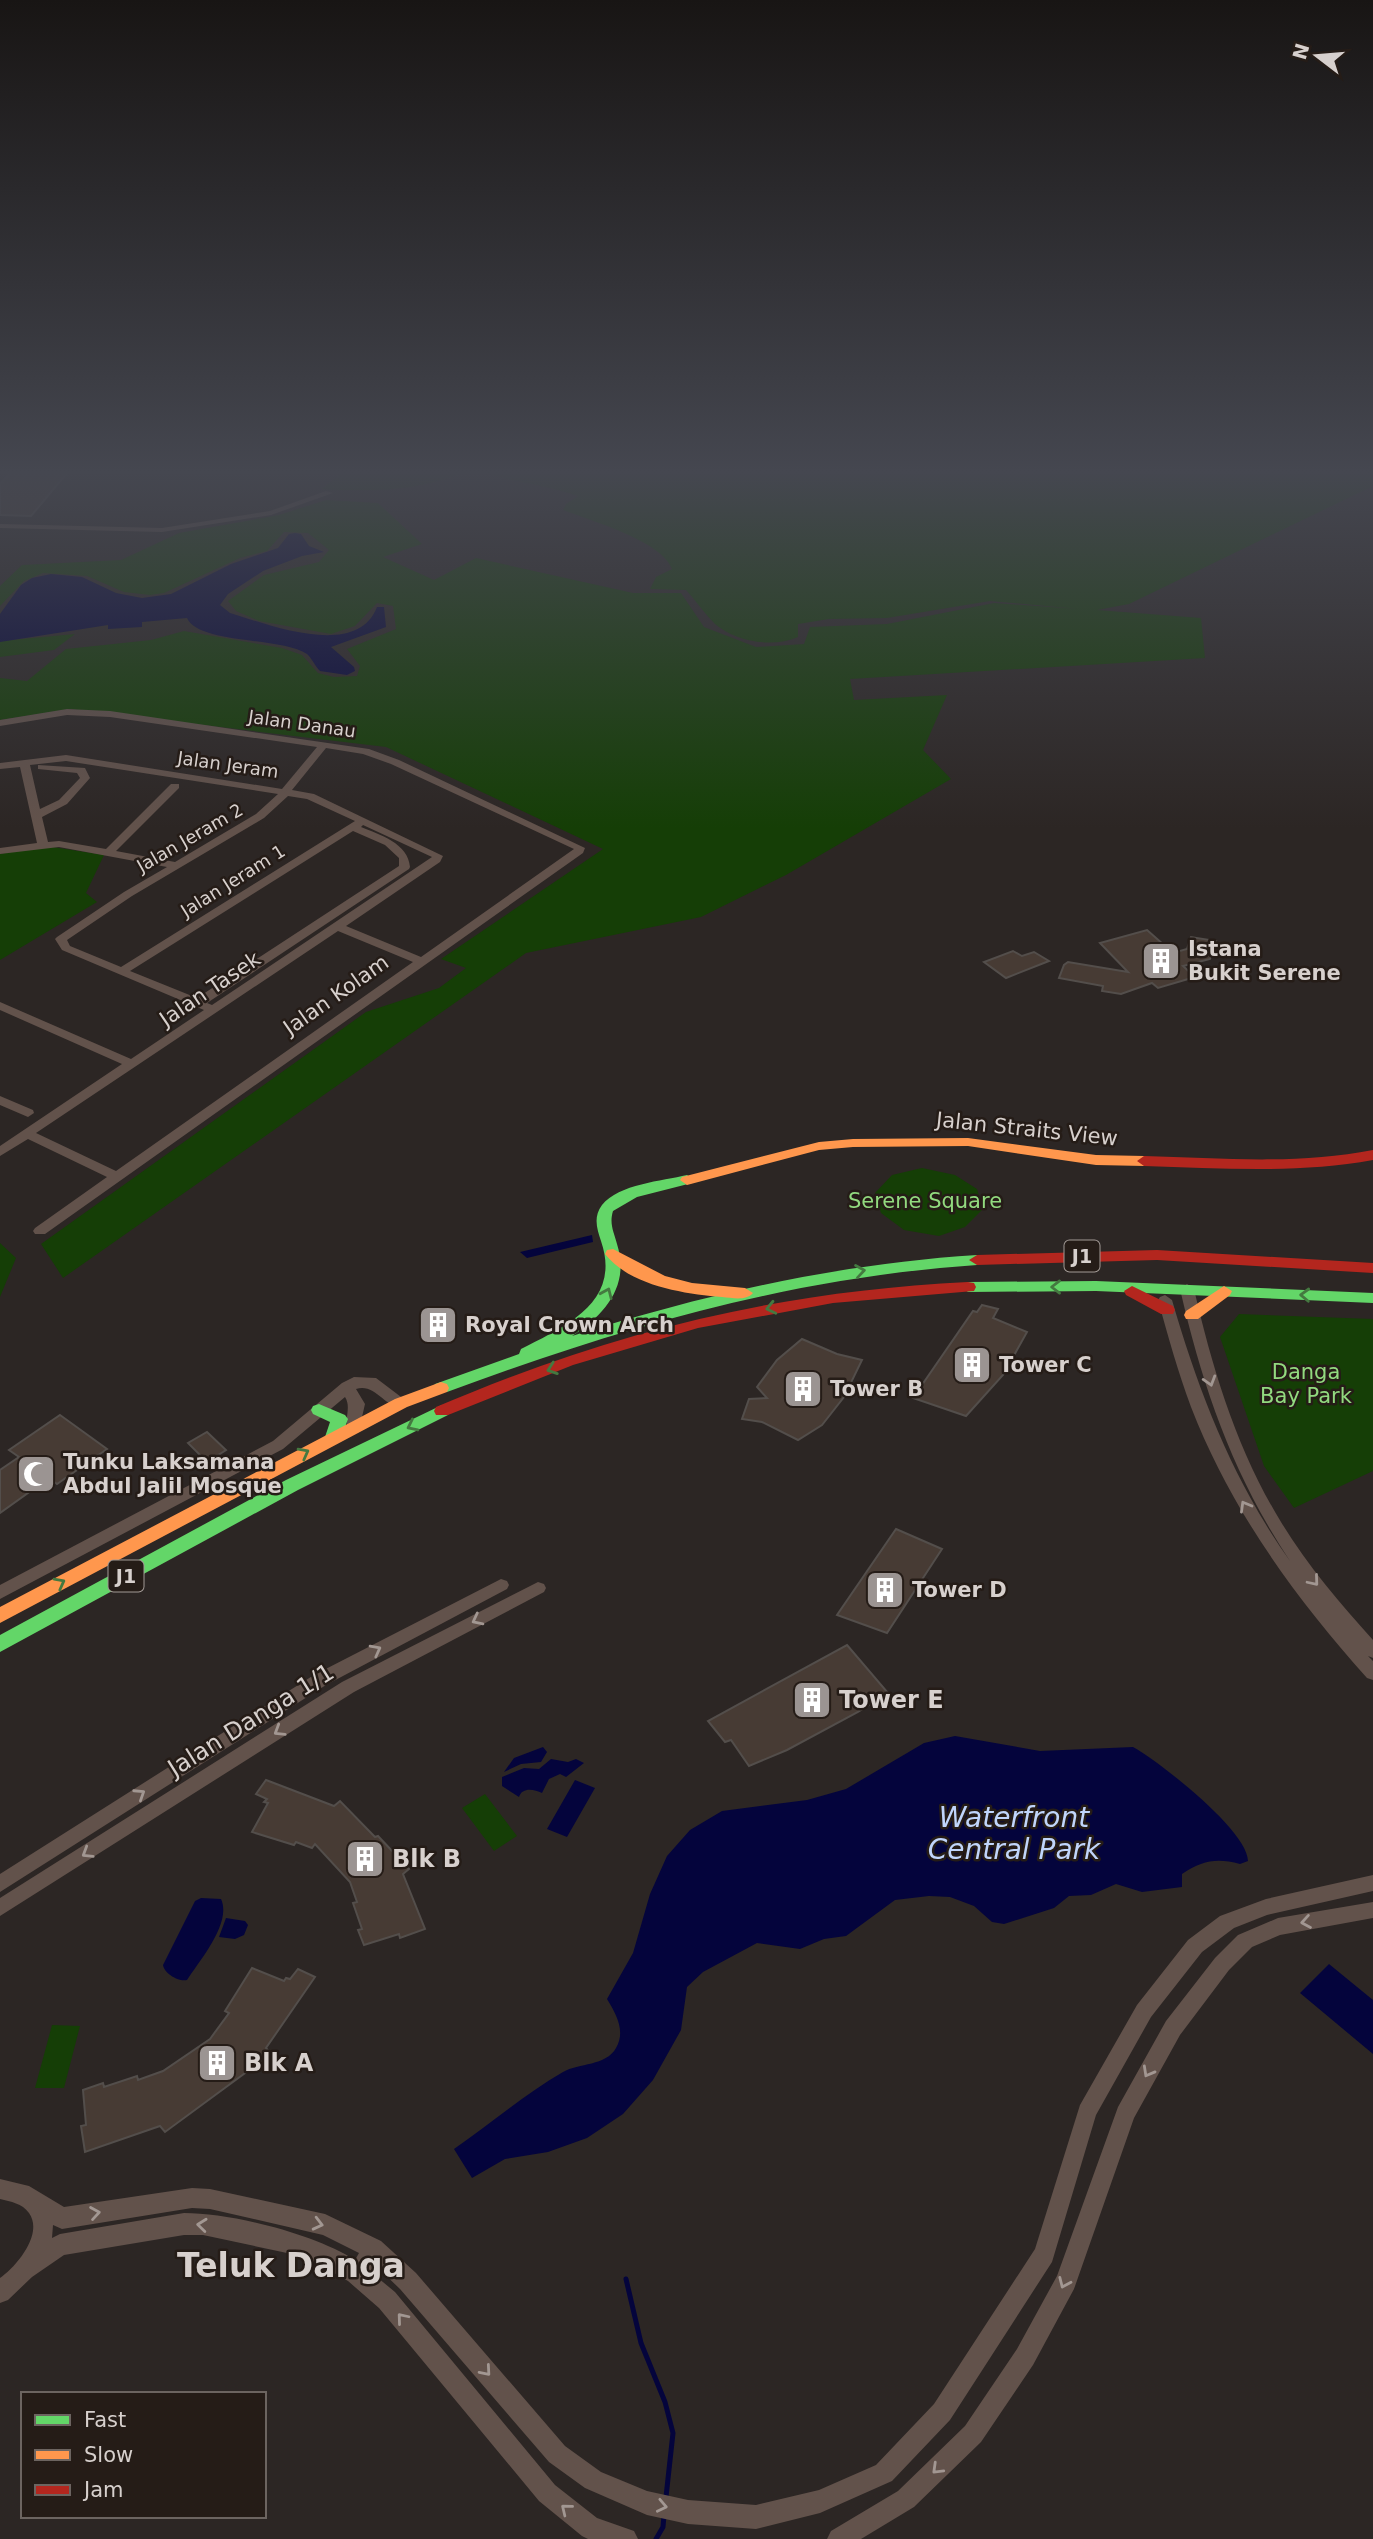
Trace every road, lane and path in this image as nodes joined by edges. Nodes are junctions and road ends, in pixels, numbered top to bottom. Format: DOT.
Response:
graph roads {
  1 [pos="0,723"];
  2 [pos="324,745"];
  3 [pos="25,764"];
  4 [pos="0,766"];
  5 [pos="174,786"];
  6 [pos="285,791"];
  7 [pos="37,815"];
  8 [pos="365,820"];
  9 [pos="353,827"];
  10 [pos="43,844"];
  11 [pos="580,848"];
  12 [pos="0,851"];
  13 [pos="109,852"];
  14 [pos="438,856"];
  15 [pos="176,865"];
  16 [pos="337,926"];
  17 [pos="421,961"];
  18 [pos="120,972"];
  19 [pos="198,1003"];
  20 [pos="0,1006"];
  21 [pos="214,1010"];
  22 [pos="132,1064"];
  23 [pos="0,1100"];
  24 [pos="28,1113"];
  25 [pos="27,1134"];
  26 [pos="0,1152"];
  27 [pos="1373,1154"];
  28 [pos="115,1176"];
  29 [pos="40,1231"];
  30 [pos="613,1254"];
  31 [pos="983,1259"];
  32 [pos="1326,1265"];
  33 [pos="1373,1268"];
  34 [pos="1166,1272"];
  35 [pos="1125,1288"];
  36 [pos="1162,1289"];
  37 [pos="1187,1289"];
  38 [pos="1224,1291"];
  39 [pos="749,1294"];
  40 [pos="1373,1297"];
  41 [pos="1167,1310"];
  42 [pos="1192,1315"];
  43 [pos="514,1360"];
  44 [pos="347,1387"];
  45 [pos="401,1403"];
  46 [pos="319,1410"];
  47 [pos="354,1426"];
  48 [pos="334,1437"];
  49 [pos="501,1584"];
  50 [pos="538,1588"];
  51 [pos="0,1593"];
  52 [pos="0,1616"];
  53 [pos="36,1625"];
  54 [pos="0,1644"];
  55 [pos="1373,1651"];
  56 [pos="0,1652"];
  57 [pos="1373,1673"];
  58 [pos="1373,1883"];
  59 [pos="0,1884"];
  60 [pos="0,1908"];
  61 [pos="1373,1910"];
  62 [pos="0,2189"];
  63 [pos="32,2200"];
  64 [pos="373,2249"];
  65 [pos="29,2268"];
  66 [pos="359,2275"];
  67 [pos="0,2292"];
  68 [pos="626,2539"];
  69 [pos="839,2539"];
  1 -- 2 [label="street, Jalan Danau"];
  2 -- 6 [label="street, Jalan Jeram 2"];
  2 -- 11 [label="street, Jalan Danau"];
  3 -- 4 [label="street, Jalan Jeram"];
  3 -- 6 [label="street, Jalan Jeram"];
  3 -- 7 [label="street"];
  3 -- 7 [label="street"];
  5 -- 13 [label="street"];
  6 -- 8 [label="street, Jalan Jeram"];
  6 -- 15 [label="street, Jalan Jeram 2"];
  7 -- 10 [label="street"];
  8 -- 9 [label="street, Jalan Jeram 1"];
  8 -- 14 [label="street, Jalan Jeram"];
  9 -- 18 [label="street, Jalan Jeram 1"];
  9 -- 19 [label="street, Jalan Tasek"];
  10 -- 12 [label="street"];
  10 -- 13 [label="street"];
  11 -- 17 [label="street, Jalan Kolam"];
  13 -- 15 [label="street"];
  14 -- 16 [label="street, Jalan Tasek"];
  15 -- 18 [label="street, Jalan Jeram 2"];
  16 -- 17 [label="street"];
  16 -- 21 [label="street, Jalan Tasek"];
  17 -- 28 [label="street, Jalan Kolam"];
  18 -- 19 [label="street"];
  19 -- 21 [label="street"];
  20 -- 22 [label="street"];
  21 -- 22 [label="street, Jalan Tasek"];
  22 -- 25 [label="street, Jalan Tasek"];
  23 -- 24 [label="street"];
  25 -- 26 [label="street, Jalan Tasek"];
  25 -- 28 [label="street"];
  27 -- 30 [label="main road, Jalan Straits View"];
  28 -- 29 [label="street, Jalan Kolam"];
  30 -- 39 [label="main road"];
  43 -- 30 [label="main road, Jalan Straits View, one-way"];
  31 -- 32 [label="main road, J1"];
  31 -- 34 [label="main road"];
  39 -- 31 [label="main road, J1, one-way"];
  32 -- 33 [label="main road, J1"];
  32 -- 34 [label="main road"];
  34 -- 36 [label="main road"];
  34 -- 37 [label="main road"];
  35 -- 36 [label="main road, J1"];
  35 -- 41 [label="main road"];
  35 -- 53 [label="main road, J1, one-way"];
  36 -- 37 [label="main road, J1"];
  36 -- 41 [label="street"];
  37 -- 38 [label="main road, J1"];
  37 -- 42 [label="street"];
  40 -- 38 [label="main road, J1, one-way"];
  38 -- 42 [label="main road"];
  39 -- 43 [label="main road, J1"];
  57 -- 41 [label="street, one-way"];
  42 -- 55 [label="street, one-way"];
  43 -- 45 [label="main road, J1"];
  44 -- 45 [label="street"];
  44 -- 46 [label="street"];
  44 -- 47 [label="street"];
  45 -- 47 [label="main road, J1"];
  46 -- 48 [label="main road"];
  46 -- 51 [label="street"];
  47 -- 48 [label="main road, J1"];
  52 -- 48 [label="main road, J1, one-way"];
  59 -- 49 [label="street, Jalan Danga 1/1, one-way"];
  50 -- 60 [label="street, Jalan Danga 1/1, one-way"];
  53 -- 54 [label="main road, J1"];
  53 -- 56 [label="street"];
  64 -- 58 [label="street, one-way"];
  61 -- 69 [label="street, one-way"];
  62 -- 63 [label="street"];
  63 -- 64 [label="street, one-way"];
  63 -- 65 [label="street"];
  64 -- 66 [label="street"];
  66 -- 65 [label="street, one-way"];
  65 -- 67 [label="street"];
  68 -- 66 [label="street, one-way"];
}
